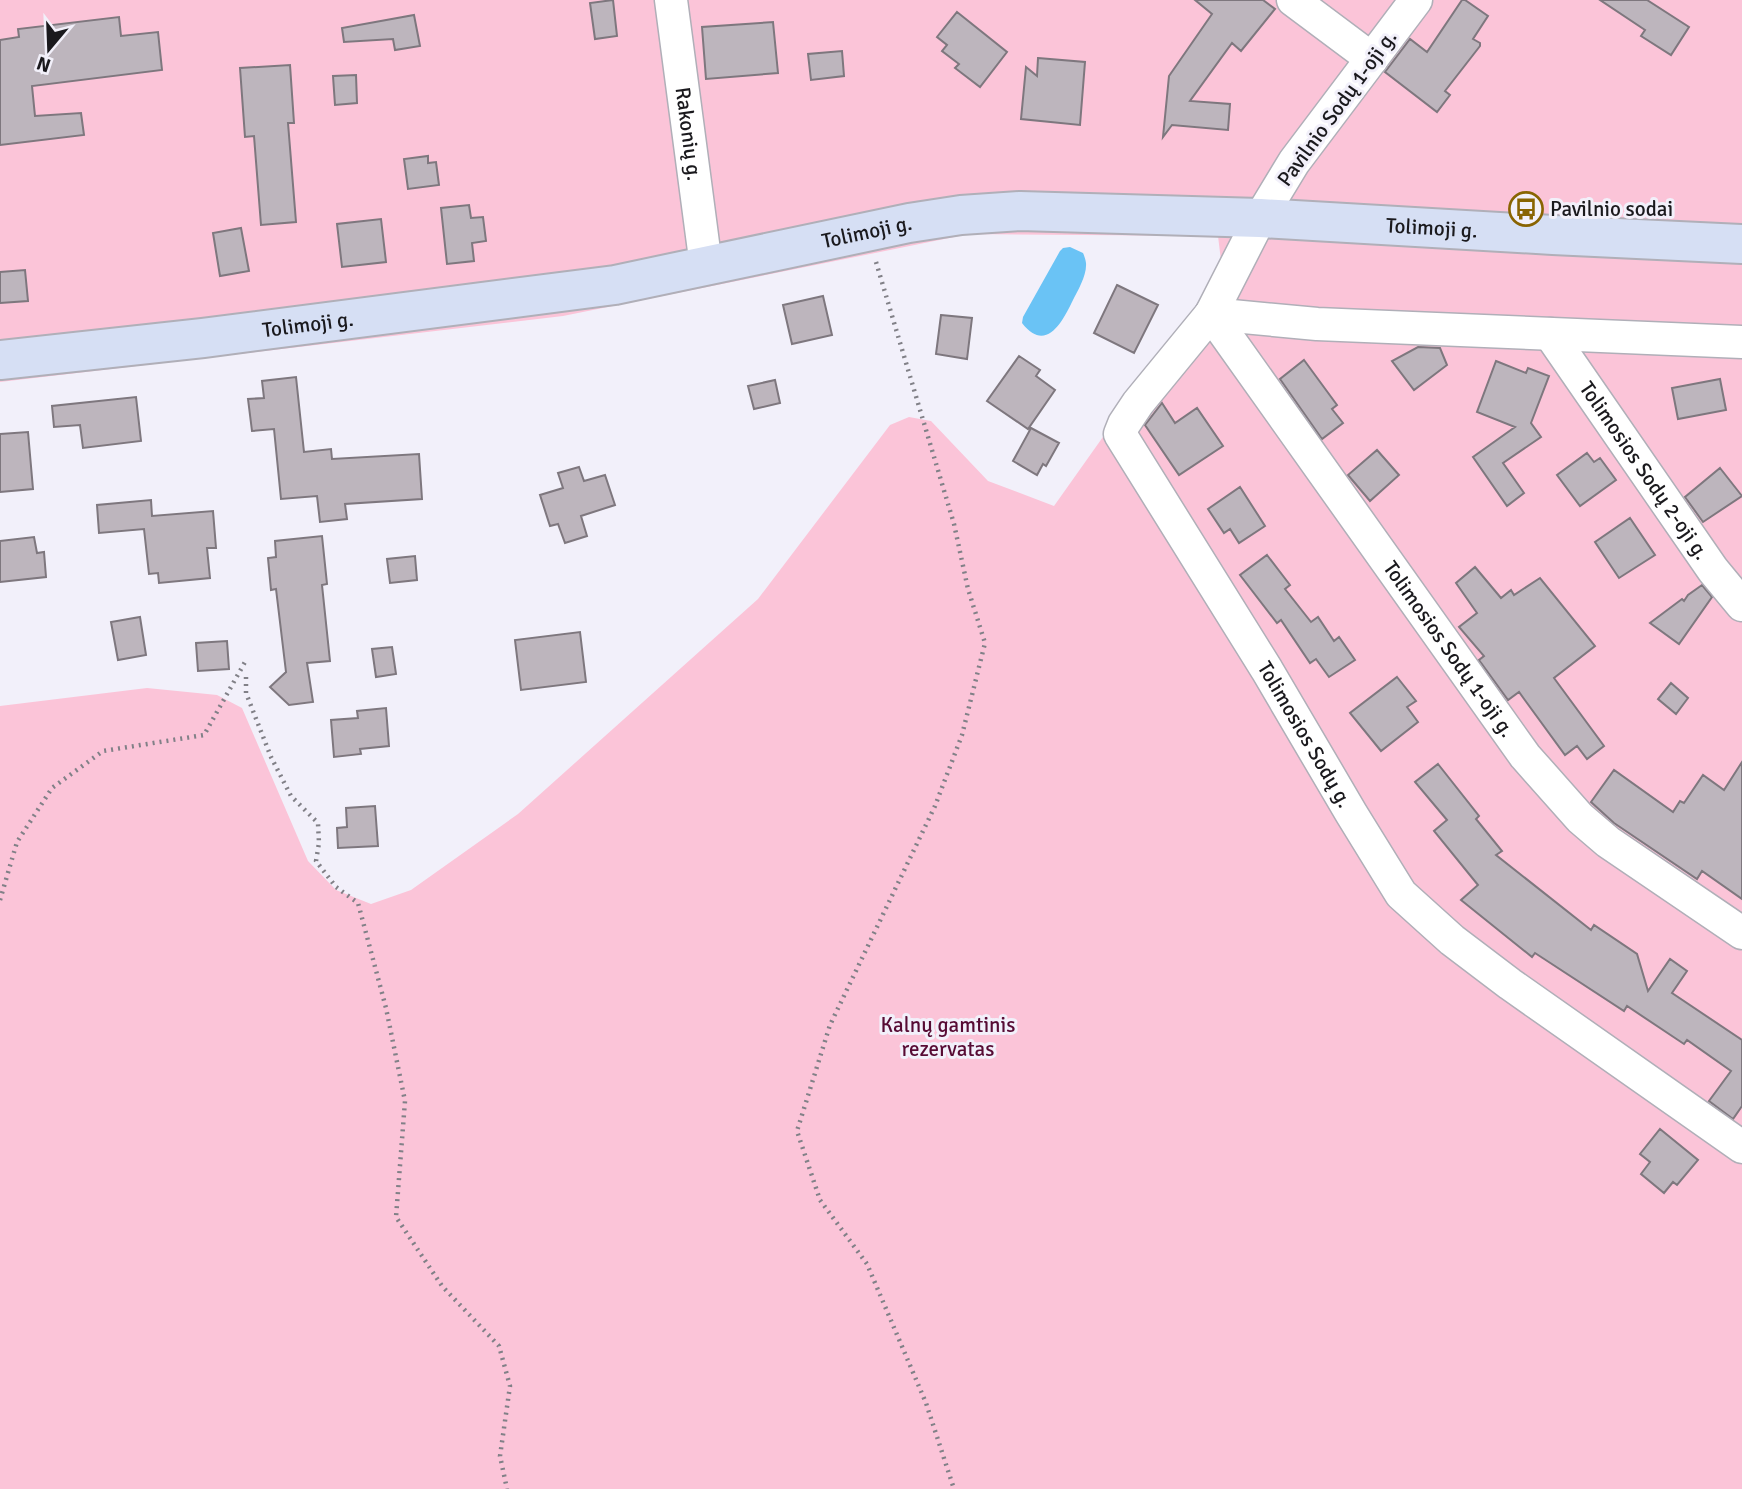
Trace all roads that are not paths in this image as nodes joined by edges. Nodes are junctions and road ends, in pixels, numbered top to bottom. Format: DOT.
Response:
graph roads {
  1 [pos="671,0"];
  2 [pos="1293,0"];
  3 [pos="1416,0"];
  4 [pos="1372,60"];
  5 [pos="1261,218"];
  6 [pos="1742,244"];
  7 [pos="706,266"];
  8 [pos="1210,314"];
  9 [pos="1550,334"];
  10 [pos="1742,342"];
  11 [pos="0,360"];
  12 [pos="1742,605"];
  13 [pos="1742,933"];
  14 [pos="1742,1147"];
  1 -- 7 [label="street, Rakonių g."];
  2 -- 4 [label="street"];
  3 -- 4 [label="street, Pavilnio Sodų 1-oji g."];
  4 -- 5 [label="street, Pavilnio Sodų 1-oji g."];
  5 -- 6 [label="street, Tolimoji g."];
  5 -- 7 [label="street, Tolimoji g."];
  5 -- 8 [label="street, Tolimosios Sodų g."];
  7 -- 11 [label="street, Tolimoji g."];
  8 -- 9 [label="street"];
  8 -- 13 [label="street, Tolimosios Sodų 1-oji g."];
  8 -- 14 [label="street, Tolimosios Sodų g."];
  9 -- 10 [label="street"];
  9 -- 12 [label="street, Tolimosios Sodų 2-oji g."];
}
